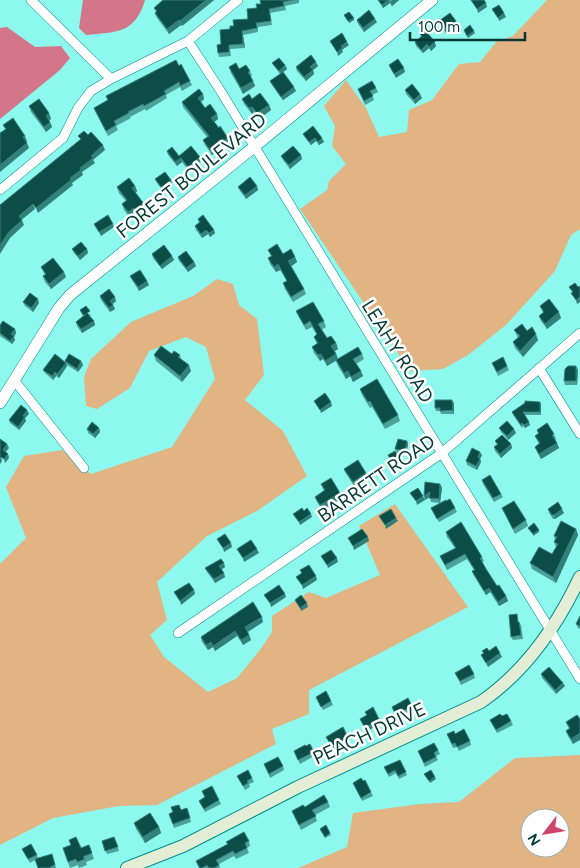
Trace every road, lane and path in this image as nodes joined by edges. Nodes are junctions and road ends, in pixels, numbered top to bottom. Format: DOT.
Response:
graph roads {
  1 [pos="31,0"];
  2 [pos="238,0"];
  3 [pos="432,0"];
  4 [pos="188,41"];
  5 [pos="111,79"];
  6 [pos="254,147"];
  7 [pos="0,190"];
  8 [pos="580,333"];
  9 [pos="539,368"];
  10 [pos="14,380"];
  11 [pos="0,403"];
  12 [pos="580,434"];
  13 [pos="442,453"];
  14 [pos="84,468"];
  15 [pos="580,577"];
  16 [pos="551,631"];
  17 [pos="178,633"];
  18 [pos="580,679"];
  19 [pos="127,868"];
  1 -- 5 [label="street"];
  2 -- 4 [label="street"];
  3 -- 6 [label="street, FOREST BOULEVARD"];
  4 -- 5 [label="street"];
  4 -- 6 [label="street, LEAHY ROAD"];
  5 -- 7 [label="street"];
  6 -- 10 [label="street, FOREST BOULEVARD"];
  6 -- 13 [label="street, LEAHY ROAD"];
  8 -- 9 [label="street, BARRETT ROAD"];
  9 -- 12 [label="street"];
  9 -- 13 [label="street, BARRETT ROAD"];
  10 -- 11 [label="street, FOREST BOULEVARD"];
  10 -- 14 [label="street"];
  13 -- 16 [label="street, LEAHY ROAD"];
  13 -- 17 [label="street, BARRETT ROAD"];
  15 -- 16 [label="main road, PEACH DRIVE"];
  16 -- 18 [label="street, LEAHY ROAD"];
  16 -- 19 [label="main road, PEACH DRIVE"];
}
